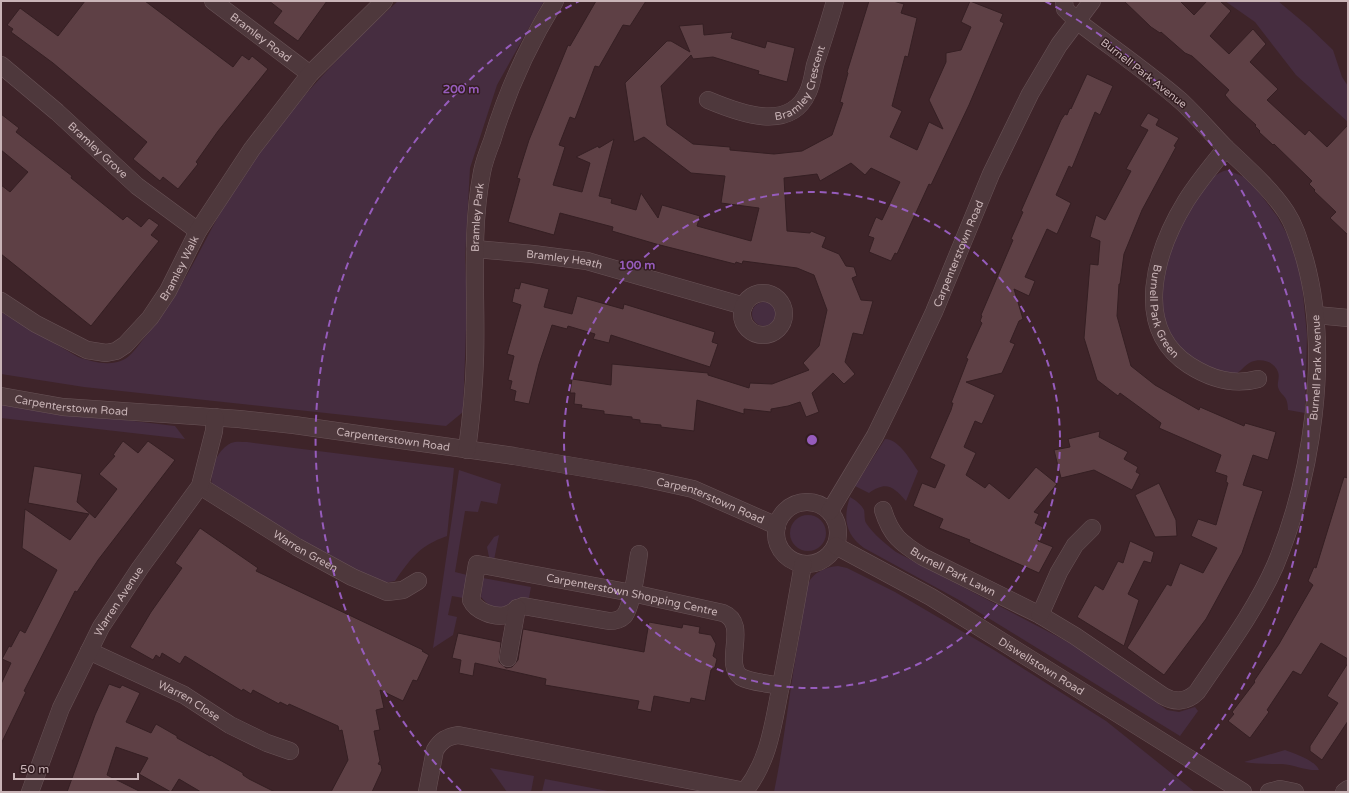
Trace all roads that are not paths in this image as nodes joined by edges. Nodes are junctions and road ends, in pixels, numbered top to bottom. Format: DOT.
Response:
graph roads {
  1 [pos="213,1"];
  2 [pos="384,1"];
  3 [pos="555,1"];
  4 [pos="835,1"];
  5 [pos="1064,1"];
  6 [pos="1092,1"];
  7 [pos="1077,21"];
  8 [pos="1,66"];
  9 [pos="310,74"];
  10 [pos="708,100"];
  11 [pos="1226,148"];
  12 [pos="198,231"];
  13 [pos="475,249"];
  14 [pos="1,301"];
  15 [pos="744,306"];
  16 [pos="1316,315"];
  17 [pos="1348,318"];
  18 [pos="1258,379"];
  19 [pos="1,396"];
  20 [pos="215,417"];
  21 [pos="468,450"];
  22 [pos="200,486"];
  23 [pos="882,510"];
  24 [pos="830,511"];
  25 [pos="777,526"];
  26 [pos="1092,528"];
  27 [pos="836,546"];
  28 [pos="639,554"];
  29 [pos="802,564"];
  30 [pos="418,581"];
  31 [pos="632,593"];
  32 [pos="518,608"];
  33 [pos="1040,615"];
  34 [pos="88,651"];
  35 [pos="508,658"];
  36 [pos="781,686"];
  37 [pos="1180,701"];
  38 [pos="290,751"];
  39 [pos="1348,789"];
  40 [pos="745,791"];
  41 [pos="30,792"];
  42 [pos="427,792"];
  43 [pos="1243,792"];
  44 [pos="1270,792"];
  45 [pos="1296,792"];
  46 [pos="1344,792"];
  1 -- 9 [label="street, Bramley Road"];
  2 -- 9 [label="street, Bramley Walk"];
  3 -- 13 [label="street, Bramley Park"];
  4 -- 10 [label="street, Bramley Crescent"];
  5 -- 7 [label="street, Burnell Park Avenue"];
  6 -- 7 [label="street, Carpenterstown Road"];
  7 -- 11 [label="street, Burnell Park Avenue"];
  7 -- 24 [label="street, Carpenterstown Road"];
  8 -- 12 [label="street, Bramley Grove"];
  9 -- 12 [label="street, Bramley Walk"];
  11 -- 16 [label="street, Burnell Park Avenue"];
  11 -- 18 [label="street, Burnell Park Green"];
  12 -- 14 [label="street, Bramley Walk"];
  13 -- 15 [label="street, Bramley Heath"];
  13 -- 21 [label="street, Bramley Park"];
  16 -- 17 [label="street"];
  16 -- 37 [label="street, Burnell Park Avenue"];
  19 -- 20 [label="street, Carpenterstown Road"];
  20 -- 21 [label="street, Carpenterstown Road"];
  20 -- 22 [label="street, Warren Avenue"];
  21 -- 25 [label="street, Carpenterstown Road"];
  22 -- 30 [label="street, Warren Green"];
  22 -- 34 [label="street, Warren Avenue"];
  23 -- 33 [label="street, Burnell Park Lawn"];
  24 -- 25 [label="street"];
  24 -- 27 [label="street"];
  25 -- 29 [label="street"];
  26 -- 33 [label="street"];
  27 -- 29 [label="street"];
  27 -- 43 [label="street, Diswellstown Road"];
  28 -- 31 [label="street"];
  29 -- 36 [label="street"];
  31 -- 32 [label="street"];
  31 -- 32 [label="street, Carpenterstown Shopping Centre"];
  31 -- 36 [label="street, Carpenterstown Shopping Centre"];
  32 -- 35 [label="street"];
  33 -- 37 [label="street, Burnell Park Lawn"];
  34 -- 38 [label="street, Warren Close"];
  34 -- 41 [label="street, Warren Avenue"];
  36 -- 40 [label="street"];
  39 -- 46 [label="street"];
  40 -- 42 [label="street"];
  44 -- 45 [label="street"];
}
